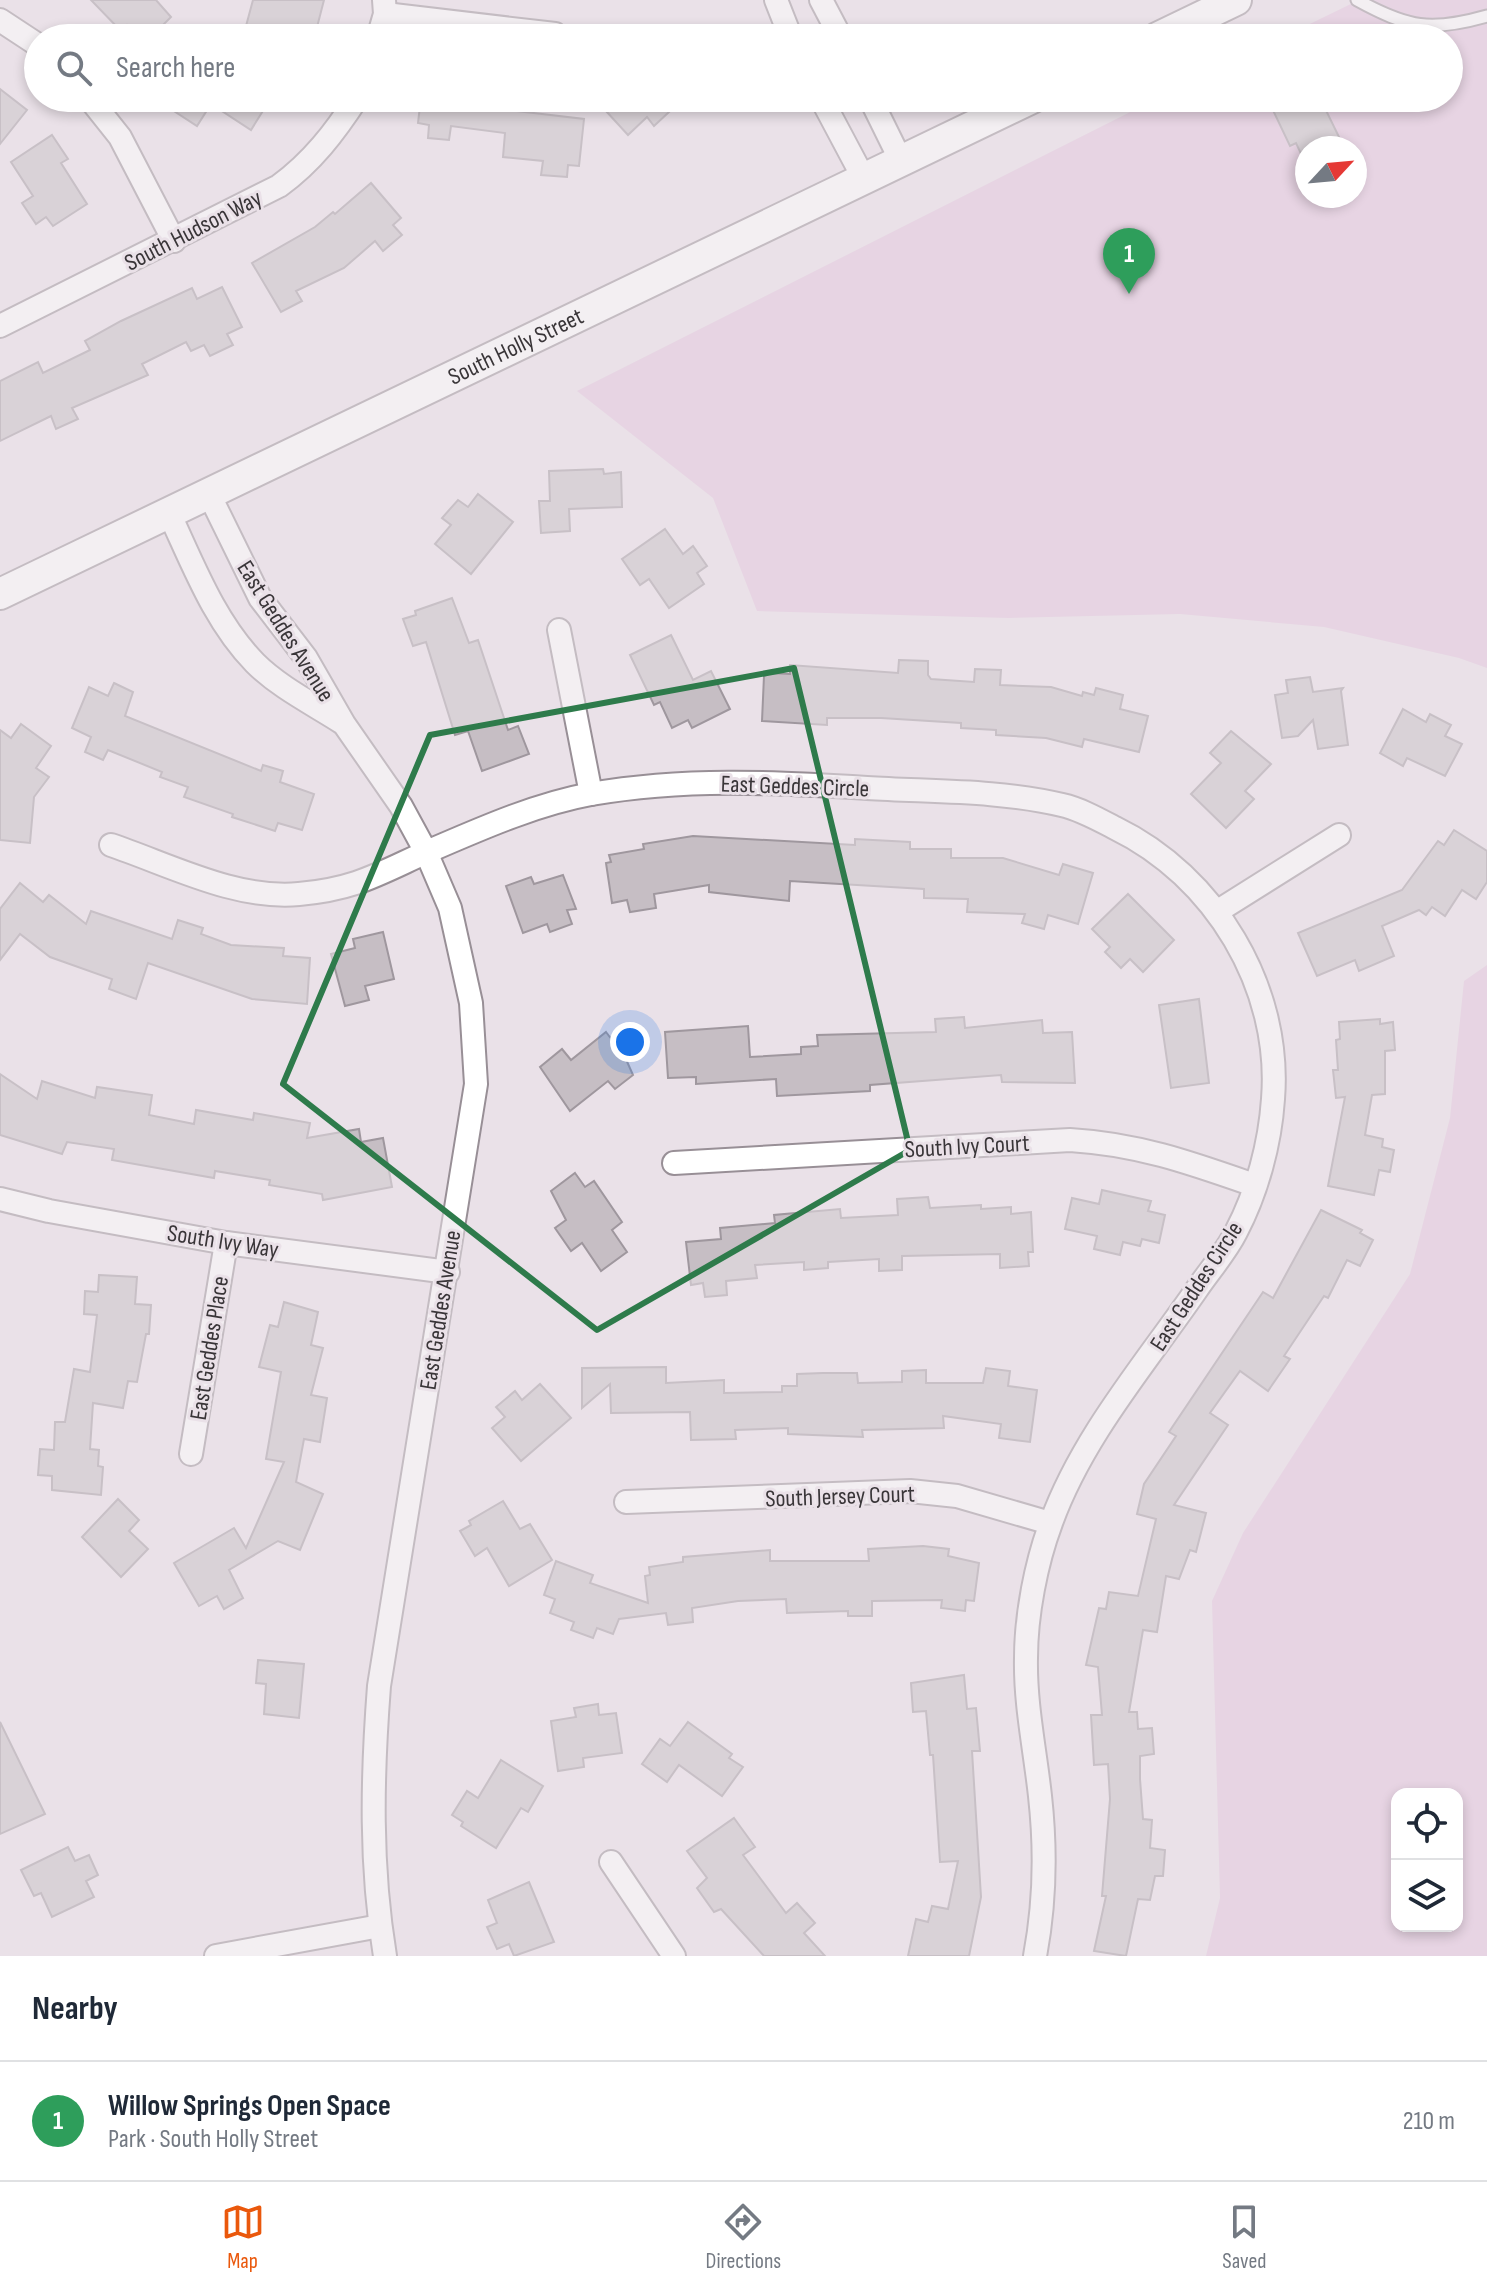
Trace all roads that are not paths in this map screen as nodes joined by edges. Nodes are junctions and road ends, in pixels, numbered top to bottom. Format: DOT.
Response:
graph roads {
  1 [pos="776,0"];
  2 [pos="821,0"];
  3 [pos="1236,0"];
  4 [pos="1357,0"];
  5 [pos="385,7"];
  6 [pos="1487,16"];
  7 [pos="0,20"];
  8 [pos="492,24"];
  9 [pos="785,24"];
  10 [pos="834,24"];
  11 [pos="1186,24"];
  12 [pos="1420,24"];
  13 [pos="1460,24"];
  14 [pos="24,36"];
  15 [pos="100,112"];
  16 [pos="348,112"];
  17 [pos="828,112"];
  18 [pos="877,112"];
  19 [pos="1003,112"];
  20 [pos="901,161"];
  21 [pos="864,179"];
  22 [pos="174,241"];
  23 [pos="0,326"];
  24 [pos="209,494"];
  25 [pos="169,513"];
  26 [pos="0,594"];
  27 [pos="559,630"];
  28 [pos="344,724"];
  29 [pos="591,794"];
  30 [pos="1339,835"];
  31 [pos="111,845"];
  32 [pos="426,852"];
  33 [pos="1218,911"];
  34 [pos="674,1163"];
  35 [pos="1254,1185"];
  36 [pos="0,1199"];
  37 [pos="226,1243"];
  38 [pos="448,1272"];
  39 [pos="191,1454"];
  40 [pos="626,1502"];
  41 [pos="1050,1523"];
  42 [pos="611,1862"];
  43 [pos="380,1926"];
  44 [pos="216,1956"];
  45 [pos="385,1956"];
  46 [pos="674,1956"];
  47 [pos="1035,1956"];
  1 -- 9 [label="street"];
  2 -- 10 [label="street"];
  3 -- 11 [label="main road"];
  4 -- 12 [label="lane"];
  5 -- 8 [label="street"];
  6 -- 13 [label="lane"];
  7 -- 14 [label="street"];
  15 -- 22 [label="street"];
  16 -- 22 [label="street, South Hudson Way"];
  17 -- 21 [label="street"];
  18 -- 20 [label="street"];
  19 -- 20 [label="main road, South Holly Street"];
  20 -- 21 [label="main road, South Holly Street"];
  21 -- 24 [label="main road, South Holly Street"];
  22 -- 23 [label="street, South Hudson Way"];
  24 -- 25 [label="main road, South Holly Street"];
  24 -- 28 [label="street, East Geddes Avenue"];
  25 -- 26 [label="main road, South Holly Street"];
  25 -- 28 [label="street, East Geddes Avenue"];
  27 -- 29 [label="street"];
  28 -- 32 [label="street, East Geddes Avenue"];
  29 -- 32 [label="street, East Geddes Circle"];
  29 -- 33 [label="street, East Geddes Circle"];
  30 -- 33 [label="street"];
  31 -- 32 [label="street, East Geddes Circle"];
  32 -- 38 [label="street, East Geddes Avenue"];
  33 -- 35 [label="street, East Geddes Circle"];
  34 -- 35 [label="street, South Ivy Court"];
  35 -- 41 [label="street, East Geddes Circle"];
  36 -- 37 [label="street, South Ivy Way"];
  37 -- 38 [label="street, South Ivy Way"];
  37 -- 39 [label="street, East Geddes Place"];
  38 -- 43 [label="street, East Geddes Avenue"];
  40 -- 41 [label="street, South Jersey Court"];
  41 -- 47 [label="street, East Geddes Circle"];
  42 -- 46 [label="street"];
  43 -- 44 [label="street"];
  43 -- 45 [label="street"];
}
